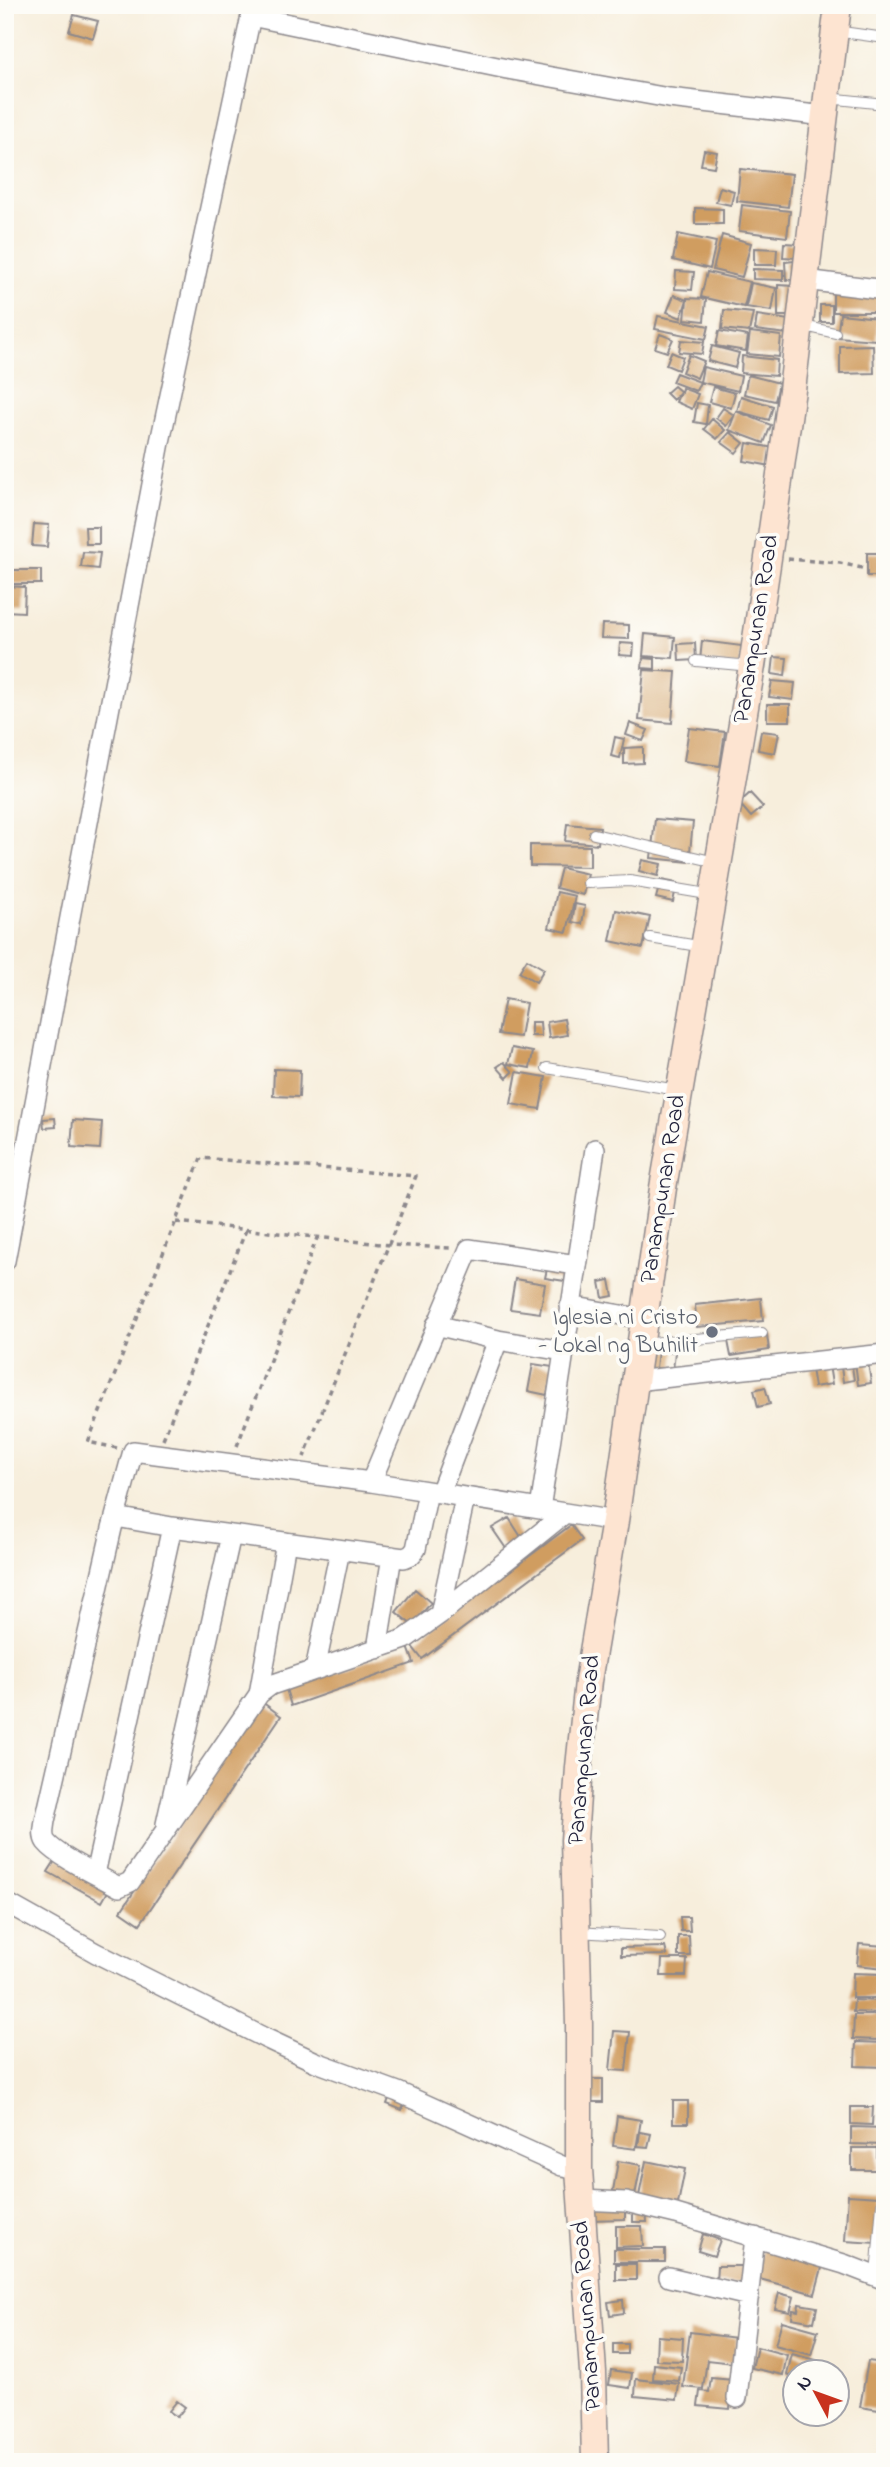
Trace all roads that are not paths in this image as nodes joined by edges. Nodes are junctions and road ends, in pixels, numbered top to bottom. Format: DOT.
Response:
graph roads {
  1 [pos="252,11"];
  2 [pos="836,18"];
  3 [pos="885,38"];
  4 [pos="885,104"];
  5 [pos="826,107"];
  6 [pos="805,280"];
  7 [pos="885,290"];
  8 [pos="800,324"];
  9 [pos="835,333"];
  10 [pos="696,661"];
  11 [pos="752,666"];
  12 [pos="594,834"];
  13 [pos="719,863"];
  14 [pos="588,883"];
  15 [pos="713,895"];
  16 [pos="650,937"];
  17 [pos="704,948"];
  18 [pos="547,1069"];
  19 [pos="680,1090"];
  20 [pos="595,1149"];
  21 [pos="5,1261"];
  22 [pos="577,1265"];
  23 [pos="570,1306"];
  24 [pos="436,1325"];
  25 [pos="642,1332"];
  26 [pos="762,1333"];
  27 [pos="498,1340"];
  28 [pos="563,1351"];
  29 [pos="885,1354"];
  30 [pos="634,1381"];
  31 [pos="371,1482"];
  32 [pos="434,1492"];
  33 [pos="465,1498"];
  34 [pos="540,1509"];
  35 [pos="564,1514"];
  36 [pos="116,1517"];
  37 [pos="615,1521"];
  38 [pos="172,1527"];
  39 [pos="231,1535"];
  40 [pos="286,1542"];
  41 [pos="340,1550"];
  42 [pos="392,1556"];
  43 [pos="440,1614"];
  44 [pos="377,1649"];
  45 [pos="315,1670"];
  46 [pos="258,1694"];
  47 [pos="164,1836"];
  48 [pos="95,1874"];
  49 [pos="5,1902"];
  50 [pos="576,1932"];
  51 [pos="660,1937"];
  52 [pos="579,2169"];
  53 [pos="580,2200"];
  54 [pos="882,2204"];
  55 [pos="755,2237"];
  56 [pos="669,2277"];
  57 [pos="880,2278"];
  58 [pos="749,2296"];
  59 [pos="737,2398"];
  60 [pos="595,2462"];
  1 -- 5 [label="street"];
  1 -- 21 [label="street"];
  2 -- 3 [label="lane"];
  2 -- 5 [label="street, Panampunan Road"];
  4 -- 5 [label="lane"];
  5 -- 6 [label="street, Panampunan Road"];
  6 -- 7 [label="street"];
  6 -- 8 [label="street, Panampunan Road"];
  8 -- 9 [label="lane"];
  8 -- 11 [label="street, Panampunan Road"];
  10 -- 11 [label="lane"];
  11 -- 13 [label="street, Panampunan Road"];
  12 -- 13 [label="lane"];
  13 -- 15 [label="street, Panampunan Road"];
  14 -- 15 [label="lane"];
  15 -- 17 [label="street, Panampunan Road"];
  16 -- 17 [label="lane"];
  17 -- 19 [label="street, Panampunan Road"];
  18 -- 19 [label="lane"];
  19 -- 25 [label="street, Panampunan Road"];
  20 -- 22 [label="street"];
  22 -- 23 [label="street"];
  22 -- 24 [label="street"];
  23 -- 25 [label="street"];
  23 -- 28 [label="street"];
  24 -- 27 [label="street"];
  24 -- 31 [label="street"];
  25 -- 26 [label="lane"];
  25 -- 30 [label="street, Panampunan Road"];
  27 -- 28 [label="street"];
  27 -- 32 [label="street"];
  28 -- 34 [label="street"];
  29 -- 30 [label="street"];
  30 -- 37 [label="street, Panampunan Road"];
  31 -- 32 [label="street"];
  31 -- 36 [label="street"];
  32 -- 33 [label="street"];
  32 -- 42 [label="street"];
  33 -- 34 [label="street"];
  33 -- 43 [label="street"];
  34 -- 35 [label="street"];
  35 -- 37 [label="street"];
  35 -- 43 [label="street"];
  36 -- 38 [label="street"];
  36 -- 48 [label="street"];
  37 -- 50 [label="street, Panampunan Road"];
  38 -- 39 [label="street"];
  38 -- 48 [label="street"];
  39 -- 40 [label="street"];
  39 -- 47 [label="street"];
  40 -- 41 [label="street"];
  40 -- 46 [label="street"];
  41 -- 42 [label="street"];
  41 -- 45 [label="street"];
  42 -- 44 [label="street"];
  43 -- 44 [label="street"];
  44 -- 45 [label="street"];
  45 -- 46 [label="street"];
  46 -- 47 [label="street"];
  47 -- 48 [label="street"];
  49 -- 52 [label="street"];
  50 -- 51 [label="lane"];
  50 -- 52 [label="street, Panampunan Road"];
  52 -- 53 [label="street, Panampunan Road"];
  53 -- 55 [label="street"];
  53 -- 60 [label="street, Panampunan Road"];
  54 -- 57 [label="lane"];
  55 -- 57 [label="street"];
  55 -- 58 [label="street"];
  56 -- 58 [label="street"];
  58 -- 59 [label="street"];
}
